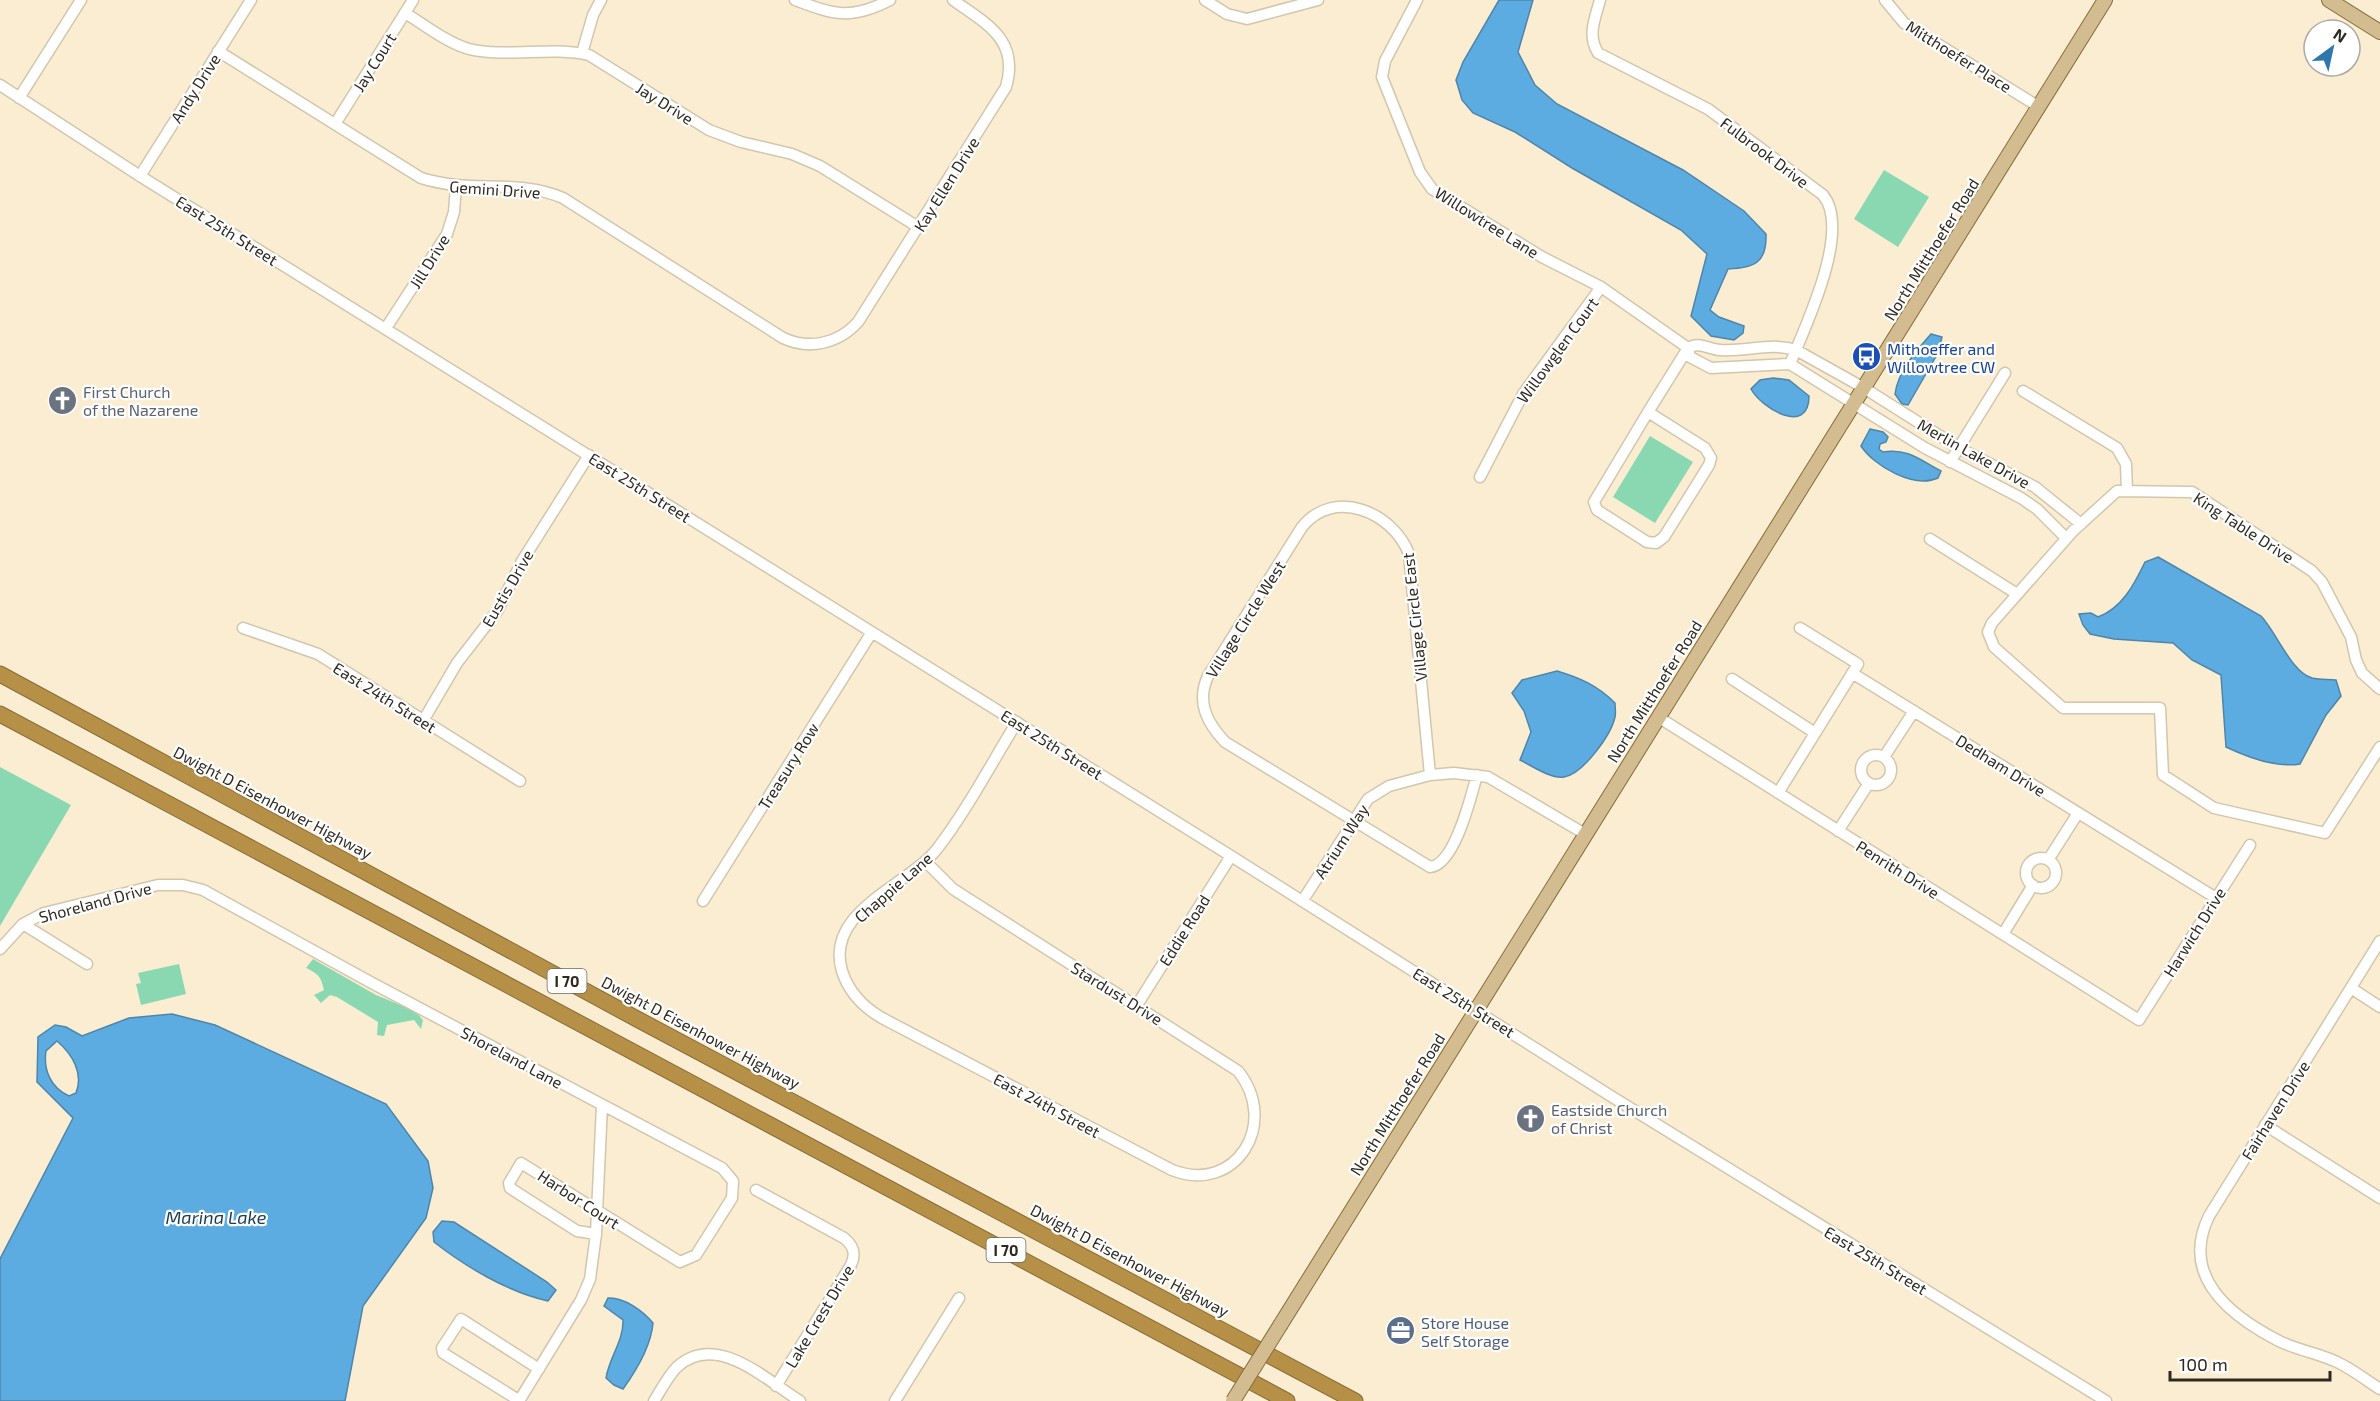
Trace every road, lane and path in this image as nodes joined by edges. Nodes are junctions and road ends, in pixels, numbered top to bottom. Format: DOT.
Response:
graph roads {
  1 [pos="81,0"];
  2 [pos="250,0"];
  3 [pos="413,0"];
  4 [pos="601,0"];
  5 [pos="795,0"];
  6 [pos="890,0"];
  7 [pos="953,0"];
  8 [pos="1205,0"];
  9 [pos="1318,0"];
  10 [pos="1417,0"];
  11 [pos="1600,0"];
  12 [pos="1885,0"];
  13 [pos="2105,0"];
  14 [pos="2329,0"];
  15 [pos="405,13"];
  16 [pos="2380,32"];
  17 [pos="218,51"];
  18 [pos="582,53"];
  19 [pos="0,85"];
  20 [pos="20,98"];
  21 [pos="2039,107"];
  22 [pos="335,124"];
  23 [pos="140,176"];
  24 [pos="456,187"];
  25 [pos="918,227"];
  26 [pos="1602,287"];
  27 [pos="386,328"];
  28 [pos="802,344"];
  29 [pos="1688,348"];
  30 [pos="1796,350"];
  31 [pos="1790,364"];
  32 [pos="2005,373"];
  33 [pos="1864,388"];
  34 [pos="2023,391"];
  35 [pos="1854,404"];
  36 [pos="1648,412"];
  37 [pos="1959,448"];
  38 [pos="589,455"];
  39 [pos="1950,462"];
  40 [pos="1480,477"];
  41 [pos="2127,491"];
  42 [pos="1333,505"];
  43 [pos="2073,531"];
  44 [pos="1930,539"];
  45 [pos="2017,594"];
  46 [pos="243,628"];
  47 [pos="1800,628"];
  48 [pos="872,632"];
  49 [pos="1852,673"];
  50 [pos="0,675"];
  51 [pos="1731,679"];
  52 [pos="2380,689"];
  53 [pos="1914,711"];
  54 [pos="0,714"];
  55 [pos="1658,717"];
  56 [pos="423,721"];
  57 [pos="1017,722"];
  58 [pos="1815,733"];
  59 [pos="2380,747"];
  60 [pos="1884,757"];
  61 [pos="1477,775"];
  62 [pos="1430,776"];
  63 [pos="520,781"];
  64 [pos="1869,783"];
  65 [pos="1778,793"];
  66 [pos="2078,813"];
  67 [pos="1353,821"];
  68 [pos="1838,831"];
  69 [pos="1585,834"];
  70 [pos="2250,845"];
  71 [pos="1231,856"];
  72 [pos="2048,860"];
  73 [pos="925,861"];
  74 [pos="2033,885"];
  75 [pos="203,890"];
  76 [pos="2216,898"];
  77 [pos="1303,900"];
  78 [pos="703,901"];
  79 [pos="23,924"];
  80 [pos="2003,934"];
  81 [pos="2380,941"];
  82 [pos="0,949"];
  83 [pos="87,964"];
  84 [pos="2351,988"];
  85 [pos="856,998"];
  86 [pos="1137,1005"];
  87 [pos="2380,1007"];
  88 [pos="1475,1009"];
  89 [pos="2139,1020"];
  90 [pos="602,1105"];
  91 [pos="2265,1125"];
  92 [pos="1241,1153"];
  93 [pos="756,1191"];
  94 [pos="2380,1198"];
  95 [pos="597,1211"];
  96 [pos="596,1234"];
  97 [pos="686,1261"];
  98 [pos="959,1298"];
  99 [pos="539,1369"];
  100 [pos="776,1386"];
  101 [pos="2380,1389"];
  102 [pos="519,1401"];
  103 [pos="654,1401"];
  104 [pos="800,1401"];
  105 [pos="895,1401"];
  106 [pos="1233,1401"];
  107 [pos="1287,1401"];
  108 [pos="1355,1401"];
  109 [pos="2106,1401"];
  1 -- 20 [label="street"];
  2 -- 17 [label="street, Andy Drive"];
  3 -- 15 [label="street, Jay Court"];
  4 -- 18 [label="street"];
  5 -- 6 [label="street"];
  7 -- 25 [label="street, Kay Ellen Drive"];
  8 -- 9 [label="street"];
  10 -- 26 [label="street, Willowtree Lane"];
  11 -- 30 [label="street, Fulbrook Drive"];
  12 -- 21 [label="street, Mitthoefer Place"];
  13 -- 21 [label="main road, North Mitthoefer Road"];
  14 -- 16 [label="main road"];
  15 -- 18 [label="street, Jay Drive"];
  15 -- 22 [label="street, Jay Court"];
  17 -- 22 [label="street, Gemini Drive"];
  17 -- 23 [label="street, Andy Drive"];
  18 -- 25 [label="street, Jay Drive"];
  19 -- 20 [label="street, East 25th Street"];
  20 -- 23 [label="street, East 25th Street"];
  21 -- 33 [label="main road, North Mitthoefer Road"];
  22 -- 24 [label="street, Gemini Drive"];
  23 -- 27 [label="street, East 25th Street"];
  24 -- 27 [label="street, Jill Drive"];
  24 -- 28 [label="street, Gemini Drive"];
  25 -- 28 [label="street, Kay Ellen Drive"];
  26 -- 29 [label="street, Willowtree Lane"];
  26 -- 40 [label="street, Willowglen Court"];
  27 -- 38 [label="street, East 25th Street"];
  29 -- 30 [label="street"];
  29 -- 31 [label="street, Willowtree Lane"];
  29 -- 36 [label="street"];
  30 -- 31 [label="street, Fulbrook Drive"];
  30 -- 33 [label="street"];
  31 -- 35 [label="street"];
  32 -- 37 [label="street"];
  33 -- 35 [label="main road, North Mitthoefer Road"];
  33 -- 37 [label="street, Merlin Lake Drive"];
  34 -- 41 [label="street"];
  35 -- 39 [label="street, Merlin Lake Drive"];
  35 -- 55 [label="main road, North Mitthoefer Road"];
  36 -- 36 [label="street"];
  37 -- 39 [label="street"];
  37 -- 43 [label="street, Merlin Lake Drive"];
  38 -- 48 [label="street, East 25th Street"];
  38 -- 56 [label="street, Eustis Drive"];
  39 -- 43 [label="street, Merlin Lake Drive"];
  41 -- 43 [label="street, King Table Drive"];
  41 -- 52 [label="street, King Table Drive"];
  42 -- 62 [label="street, Village Circle East"];
  42 -- 67 [label="street, Village Circle West"];
  43 -- 45 [label="street, King Table Drive"];
  44 -- 45 [label="street"];
  45 -- 59 [label="street, King Table Drive"];
  46 -- 56 [label="street, East 24th Street"];
  47 -- 49 [label="street"];
  48 -- 57 [label="street, East 25th Street"];
  48 -- 78 [label="street, Treasury Row"];
  49 -- 53 [label="street, Dedham Drive"];
  49 -- 58 [label="street"];
  50 -- 108 [label="highway, Dwight D Eisenhower Highway / I 70"];
  51 -- 58 [label="street"];
  53 -- 60 [label="street"];
  53 -- 66 [label="street, Dedham Drive"];
  54 -- 107 [label="highway, I 70"];
  55 -- 65 [label="street, Penrith Drive"];
  55 -- 69 [label="main road, North Mitthoefer Road"];
  56 -- 63 [label="street, East 24th Street"];
  57 -- 71 [label="street, East 25th Street"];
  57 -- 73 [label="street, Chappie Lane"];
  58 -- 65 [label="street"];
  60 -- 64 [label="street"];
  60 -- 64 [label="street"];
  61 -- 62 [label="street, Atrium Way"];
  61 -- 67 [label="street, Village Circle West"];
  61 -- 69 [label="street, Atrium Way"];
  62 -- 67 [label="street, Atrium Way"];
  64 -- 68 [label="street"];
  65 -- 68 [label="street, Penrith Drive"];
  66 -- 72 [label="street"];
  66 -- 76 [label="street, Dedham Drive"];
  67 -- 77 [label="street, Atrium Way"];
  68 -- 80 [label="street, Penrith Drive"];
  69 -- 88 [label="main road, North Mitthoefer Road"];
  70 -- 76 [label="street, Harwich Drive"];
  71 -- 77 [label="street, East 25th Street"];
  71 -- 86 [label="street, Eddie Road"];
  72 -- 74 [label="street"];
  72 -- 74 [label="street"];
  73 -- 85 [label="street, Chappie Lane"];
  73 -- 86 [label="street, Stardust Drive"];
  74 -- 80 [label="street"];
  75 -- 79 [label="street, Shoreland Drive"];
  75 -- 90 [label="street, Shoreland Lane"];
  76 -- 89 [label="street, Harwich Drive"];
  77 -- 88 [label="street, East 25th Street"];
  79 -- 82 [label="street, Shoreland Drive"];
  79 -- 83 [label="street"];
  80 -- 89 [label="street, Penrith Drive"];
  81 -- 84 [label="street, Fairhaven Drive"];
  84 -- 87 [label="street"];
  84 -- 91 [label="street, Fairhaven Drive"];
  85 -- 92 [label="street, East 24th Street"];
  86 -- 92 [label="street, Stardust Drive"];
  88 -- 106 [label="main road, North Mitthoefer Road, bridge"];
  88 -- 109 [label="street, East 25th Street"];
  90 -- 95 [label="street"];
  90 -- 97 [label="street, Shoreland Lane"];
  91 -- 94 [label="street"];
  91 -- 101 [label="street, Fairhaven Drive"];
  93 -- 100 [label="street, Lake Crest Drive"];
  95 -- 96 [label="street"];
  95 -- 96 [label="street, Harbor Court"];
  95 -- 97 [label="street, Harbor Court"];
  96 -- 99 [label="street"];
  98 -- 105 [label="street"];
  99 -- 102 [label="street"];
  99 -- 102 [label="street"];
  100 -- 103 [label="street"];
  100 -- 104 [label="street"];
}
